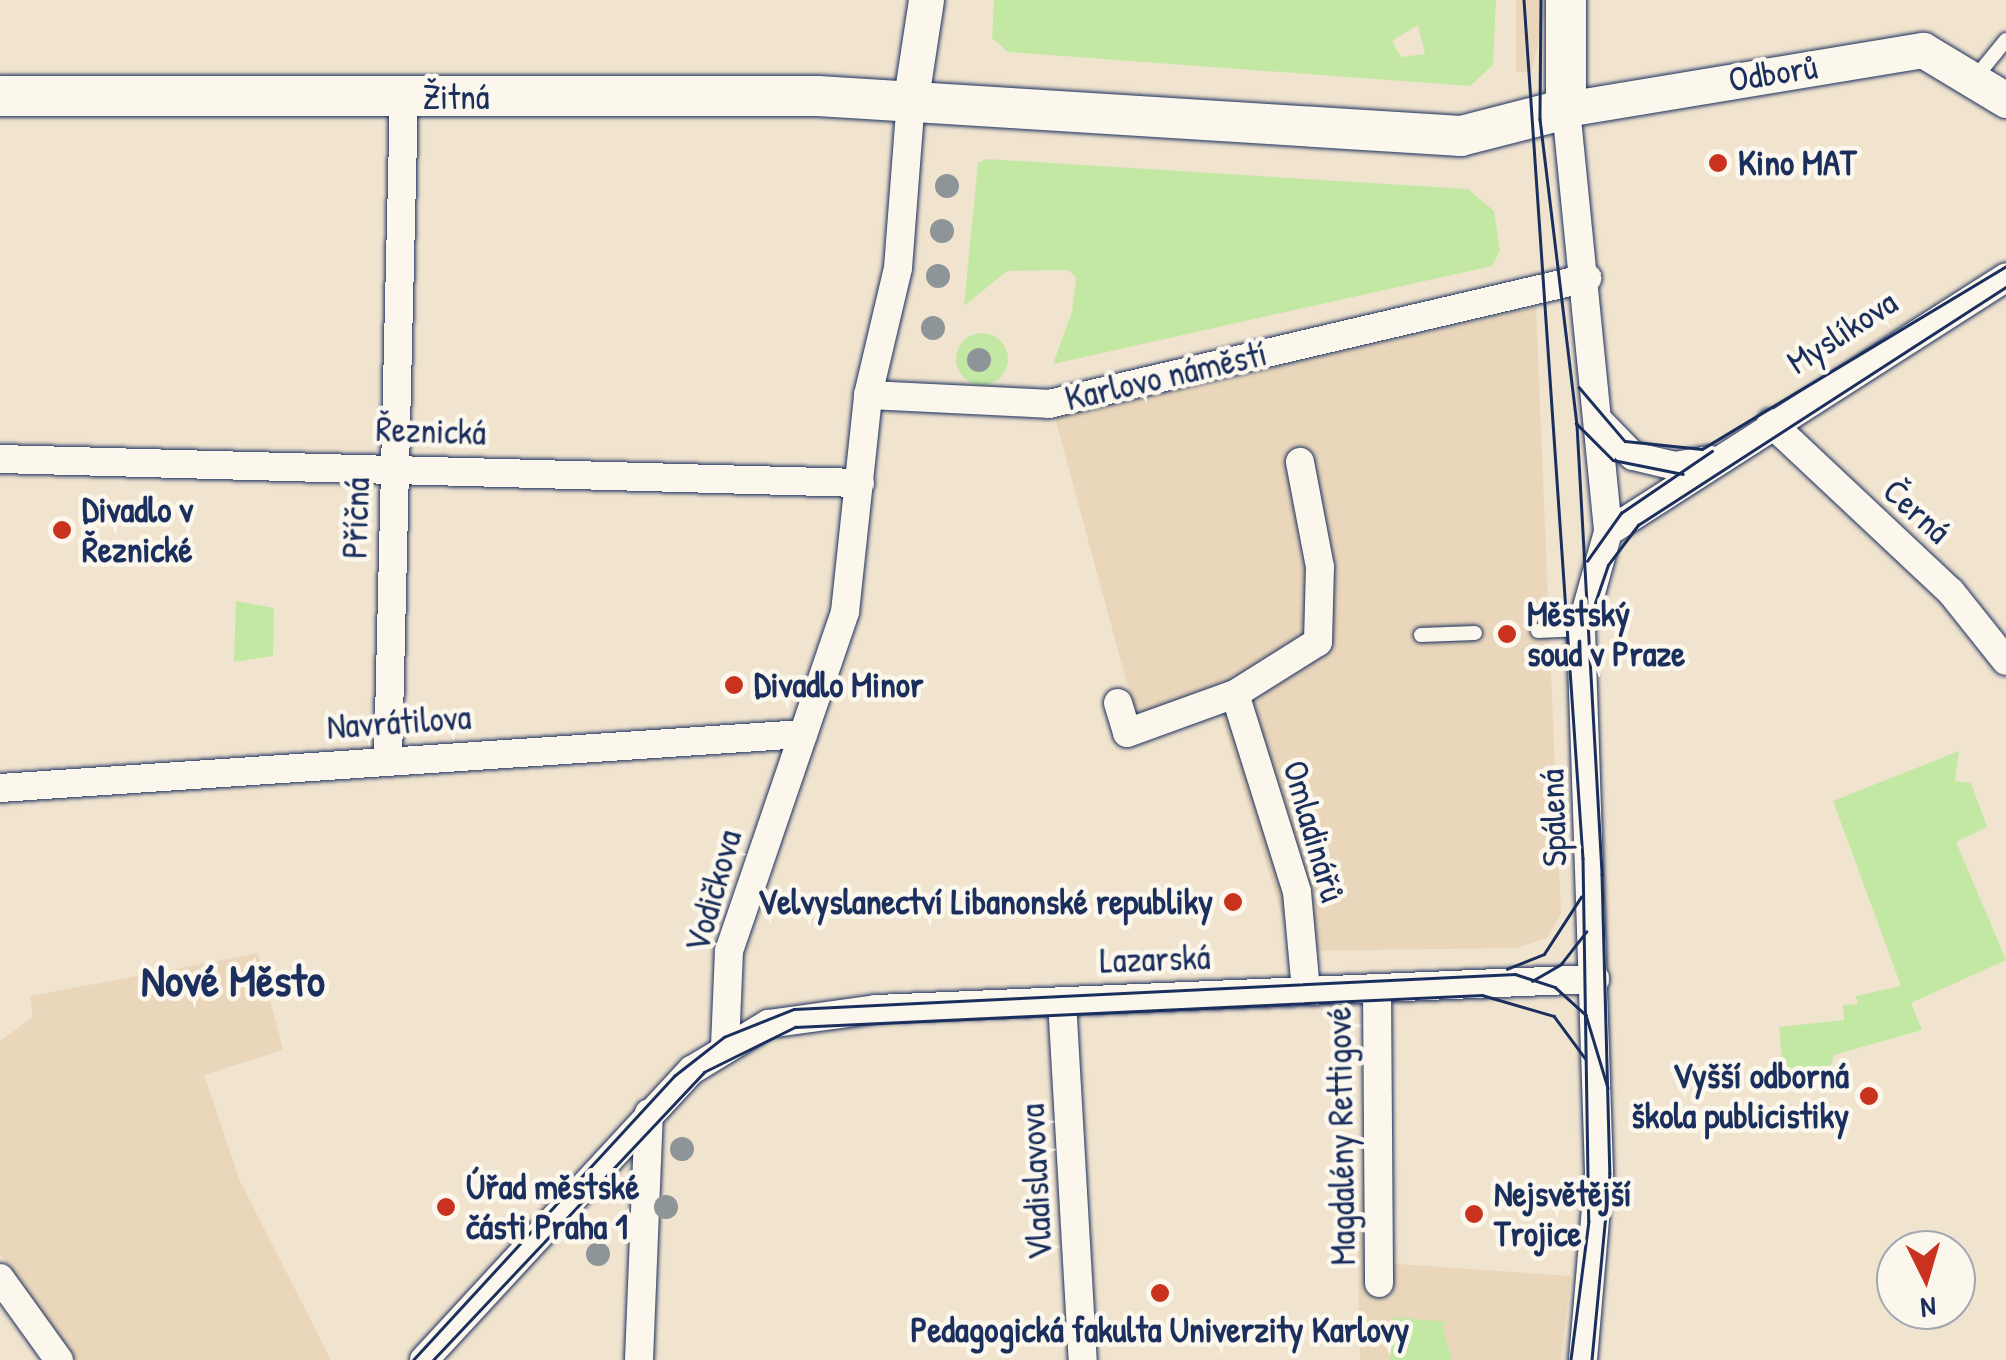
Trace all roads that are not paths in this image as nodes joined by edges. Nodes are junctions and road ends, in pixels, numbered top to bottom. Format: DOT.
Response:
graph roads {
  1 [pos="926,0"];
  2 [pos="1566,0"];
  3 [pos="2006,40"];
  4 [pos="1973,81"];
  5 [pos="0,96"];
  6 [pos="404,97"];
  7 [pos="911,98"];
  8 [pos="2006,100"];
  9 [pos="1566,109"];
  10 [pos="2006,276"];
  11 [pos="1587,278"];
  12 [pos="868,395"];
  13 [pos="1600,421"];
  14 [pos="1771,423"];
  15 [pos="1722,456"];
  16 [pos="0,458"];
  17 [pos="1300,462"];
  18 [pos="395,467"];
  19 [pos="860,483"];
  20 [pos="1608,532"];
  21 [pos="1581,629"];
  22 [pos="1538,631"];
  23 [pos="1476,634"];
  24 [pos="1422,635"];
  25 [pos="2006,660"];
  26 [pos="1235,694"];
  27 [pos="1118,702"];
  28 [pos="803,734"];
  29 [pos="388,760"];
  30 [pos="0,788"];
  31 [pos="1595,978"];
  32 [pos="1376,988"];
  33 [pos="1306,991"];
  34 [pos="1062,1001"];
  35 [pos="724,1046"];
  36 [pos="649,1113"];
  37 [pos="0,1278"];
  38 [pos="1380,1283"];
  39 [pos="59,1360"];
  40 [pos="424,1360"];
  41 [pos="639,1360"];
  42 [pos="1083,1360"];
  43 [pos="1583,1360"];
  1 -- 7 [label="street"];
  2 -- 9 [label="main road"];
  3 -- 4 [label="lane"];
  4 -- 8 [label="street, Odborů"];
  4 -- 9 [label="street, Odborů"];
  5 -- 6 [label="main road, Žitná"];
  6 -- 7 [label="main road, Žitná"];
  6 -- 18 [label="street, Příčná"];
  7 -- 9 [label="main road"];
  7 -- 12 [label="street"];
  9 -- 11 [label="street"];
  10 -- 14 [label="street, Myslíkova"];
  11 -- 12 [label="street, Karlovo náměstí"];
  11 -- 13 [label="street, Spálená"];
  12 -- 19 [label="street, Vodičkova"];
  13 -- 15 [label="street"];
  13 -- 20 [label="street, Spálená"];
  14 -- 15 [label="street, Myslíkova"];
  14 -- 25 [label="street, Černá"];
  15 -- 20 [label="street, Myslíkova"];
  16 -- 18 [label="street, Řeznická"];
  17 -- 26 [label="street"];
  18 -- 19 [label="street, Řeznická"];
  18 -- 29 [label="street, Příčná"];
  19 -- 28 [label="street, Vodičkova"];
  20 -- 21 [label="street, Spálená"];
  21 -- 22 [label="lane"];
  21 -- 31 [label="street, Spálená"];
  23 -- 24 [label="lane"];
  26 -- 27 [label="street"];
  26 -- 33 [label="street, Omladinářů"];
  28 -- 29 [label="street, Navrátilova"];
  28 -- 35 [label="street, Vodičkova"];
  29 -- 30 [label="street, Navrátilova"];
  31 -- 32 [label="street, Lazarská"];
  31 -- 43 [label="street, Spálená"];
  32 -- 33 [label="street, Lazarská"];
  32 -- 38 [label="street, Magdalény Rettigové"];
  33 -- 34 [label="street, Lazarská"];
  34 -- 35 [label="street, Lazarská"];
  34 -- 42 [label="street, Vladislavova"];
  35 -- 36 [label="street"];
  36 -- 40 [label="street"];
  36 -- 41 [label="street"];
  37 -- 39 [label="street"];
}
